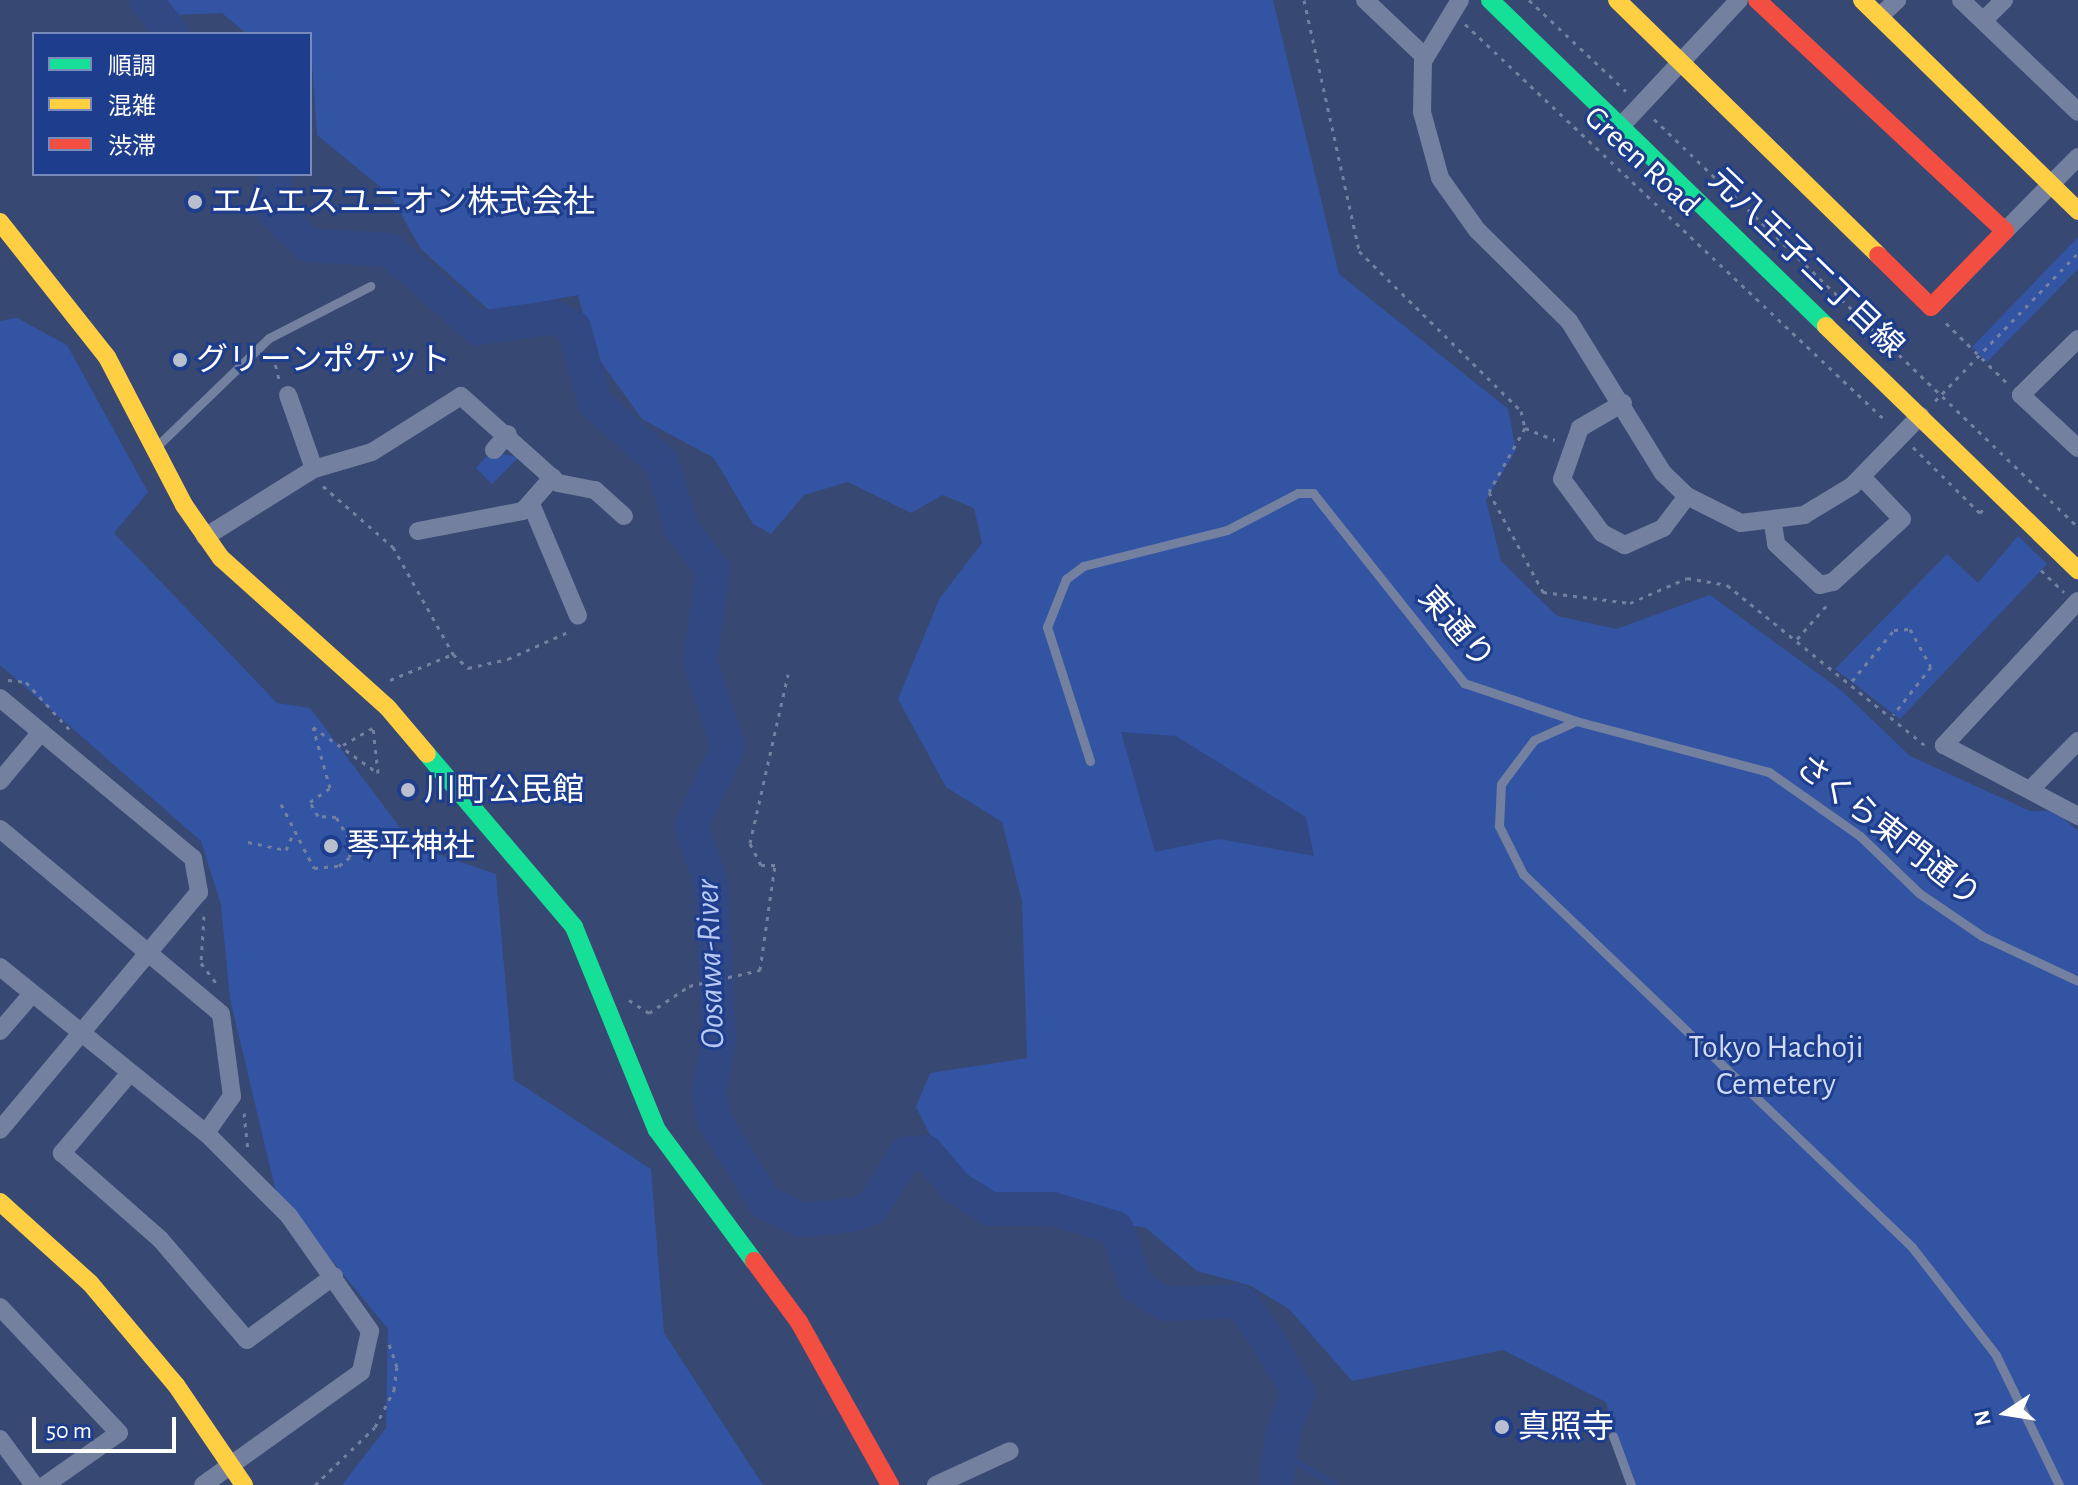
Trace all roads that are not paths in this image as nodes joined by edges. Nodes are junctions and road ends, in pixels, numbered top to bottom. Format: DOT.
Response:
graph roads {
  1 [pos="1365,0"];
  2 [pos="1490,0"];
  3 [pos="1617,0"];
  4 [pos="1739,0"];
  5 [pos="1757,0"];
  6 [pos="1862,0"];
  7 [pos="1897,0"];
  8 [pos="1961,0"];
  9 [pos="2004,0"];
  10 [pos="1455,4"];
  11 [pos="1879,17"];
  12 [pos="1983,21"];
  13 [pos="1425,57"];
  14 [pos="1679,61"];
  15 [pos="2078,112"];
  16 [pos="1622,125"];
  17 [pos="2078,157"];
  18 [pos="2050,185"];
  19 [pos="2078,211"];
  20 [pos="0,222"];
  21 [pos="2005,231"];
  22 [pos="370,286"];
  23 [pos="2078,339"];
  24 [pos="288,395"];
  25 [pos="1623,403"];
  26 [pos="1926,410"];
  27 [pos="508,434"];
  28 [pos="155,448"];
  29 [pos="2078,448"];
  30 [pos="494,450"];
  31 [pos="312,470"];
  32 [pos="553,477"];
  33 [pos="1862,477"];
  34 [pos="1687,496"];
  35 [pos="531,504"];
  36 [pos="624,516"];
  37 [pos="1773,524"];
  38 [pos="418,531"];
  39 [pos="205,537"];
  40 [pos="2078,570"];
  41 [pos="2077,602"];
  42 [pos="578,622"];
  43 [pos="0,698"];
  44 [pos="1576,721"];
  45 [pos="41,732"];
  46 [pos="2078,741"];
  47 [pos="1090,761"];
  48 [pos="0,781"];
  49 [pos="2032,788"];
  50 [pos="2078,816"];
  51 [pos="0,829"];
  52 [pos="147,956"];
  53 [pos="0,967"];
  54 [pos="2078,981"];
  55 [pos="32,994"];
  56 [pos="0,1031"];
  57 [pos="82,1035"];
  58 [pos="129,1074"];
  59 [pos="0,1130"];
  60 [pos="206,1133"];
  61 [pos="0,1202"];
  62 [pos="334,1276"];
  63 [pos="0,1307"];
  64 [pos="1613,1436"];
  65 [pos="0,1439"];
  66 [pos="1010,1451"];
  67 [pos="232,1465"];
  68 [pos="34,1485"];
  69 [pos="45,1485"];
  70 [pos="203,1485"];
  71 [pos="244,1485"];
  72 [pos="890,1485"];
  73 [pos="936,1485"];
  74 [pos="1631,1485"];
  75 [pos="2059,1485"];
  1 -- 13 [label="street"];
  2 -- 16 [label="street, 元八王子二丁目線"];
  3 -- 14 [label="street"];
  4 -- 14 [label="street"];
  5 -- 21 [label="street"];
  6 -- 11 [label="street"];
  7 -- 11 [label="street"];
  8 -- 12 [label="street"];
  9 -- 12 [label="street"];
  10 -- 13 [label="street"];
  11 -- 18 [label="street"];
  12 -- 15 [label="street"];
  13 -- 25 [label="street"];
  14 -- 16 [label="street"];
  14 -- 21 [label="street"];
  16 -- 26 [label="street, 元八王子二丁目線"];
  17 -- 18 [label="street"];
  18 -- 19 [label="street"];
  18 -- 21 [label="street"];
  20 -- 28 [label="street"];
  22 -- 28 [label="lane"];
  23 -- 29 [label="street"];
  24 -- 31 [label="street"];
  25 -- 34 [label="street"];
  25 -- 34 [label="street"];
  26 -- 33 [label="street"];
  26 -- 40 [label="street, 元八王子二丁目線"];
  27 -- 30 [label="street"];
  27 -- 31 [label="street"];
  27 -- 32 [label="street"];
  28 -- 39 [label="street"];
  31 -- 39 [label="street"];
  32 -- 35 [label="street"];
  32 -- 36 [label="street"];
  33 -- 37 [label="street"];
  33 -- 37 [label="street"];
  34 -- 37 [label="street"];
  35 -- 38 [label="street"];
  35 -- 42 [label="street"];
  39 -- 72 [label="street"];
  41 -- 49 [label="street"];
  43 -- 45 [label="street"];
  44 -- 47 [label="lane, 東通り"];
  44 -- 54 [label="lane, さくら東門通り"];
  44 -- 75 [label="lane"];
  45 -- 48 [label="street"];
  45 -- 52 [label="street"];
  46 -- 49 [label="street"];
  49 -- 50 [label="street"];
  51 -- 52 [label="street"];
  52 -- 57 [label="street"];
  52 -- 60 [label="street"];
  53 -- 55 [label="street"];
  55 -- 56 [label="street"];
  55 -- 57 [label="street"];
  57 -- 58 [label="street"];
  57 -- 59 [label="street"];
  58 -- 60 [label="street"];
  58 -- 62 [label="street"];
  60 -- 62 [label="street"];
  61 -- 67 [label="street"];
  62 -- 67 [label="street"];
  63 -- 69 [label="street"];
  64 -- 74 [label="lane"];
  65 -- 68 [label="street"];
  66 -- 73 [label="street"];
  67 -- 70 [label="street"];
  67 -- 71 [label="street"];
}
